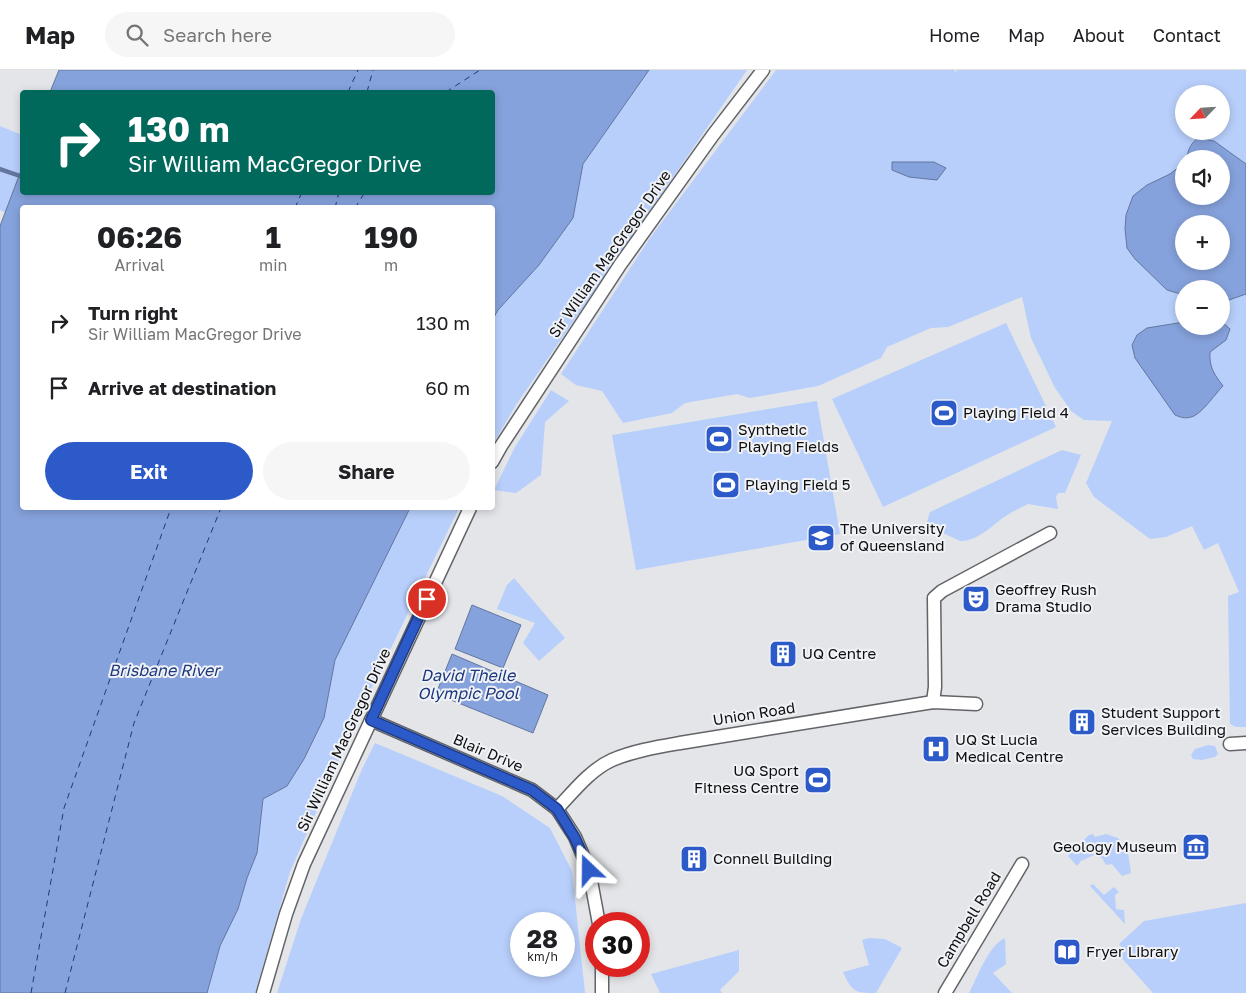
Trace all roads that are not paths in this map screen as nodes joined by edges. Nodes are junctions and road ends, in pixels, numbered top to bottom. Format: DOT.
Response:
graph roads {
  1 [pos="763,70"];
  2 [pos="495,457"];
  3 [pos="469,510"];
  4 [pos="1050,533"];
  5 [pos="933,702"];
  6 [pos="976,704"];
  7 [pos="371,720"];
  8 [pos="1246,743"];
  9 [pos="1230,744"];
  10 [pos="557,809"];
  11 [pos="1022,864"];
  12 [pos="597,912"];
  13 [pos="602,977"];
  14 [pos="263,993"];
  15 [pos="602,993"];
  16 [pos="945,993"];
  1 -- 2 [label="street, Sir William MacGregor Drive"];
  3 -- 7 [label="street, Sir William MacGregor Drive"];
  4 -- 5 [label="street"];
  5 -- 6 [label="street, Union Road"];
  5 -- 10 [label="street, Union Road"];
  7 -- 10 [label="street, Blair Drive"];
  7 -- 14 [label="street, Sir William MacGregor Drive"];
  8 -- 9 [label="street"];
  10 -- 12 [label="street, Blair Drive"];
  11 -- 16 [label="street, Campbell Road"];
  13 -- 15 [label="street"];
}
